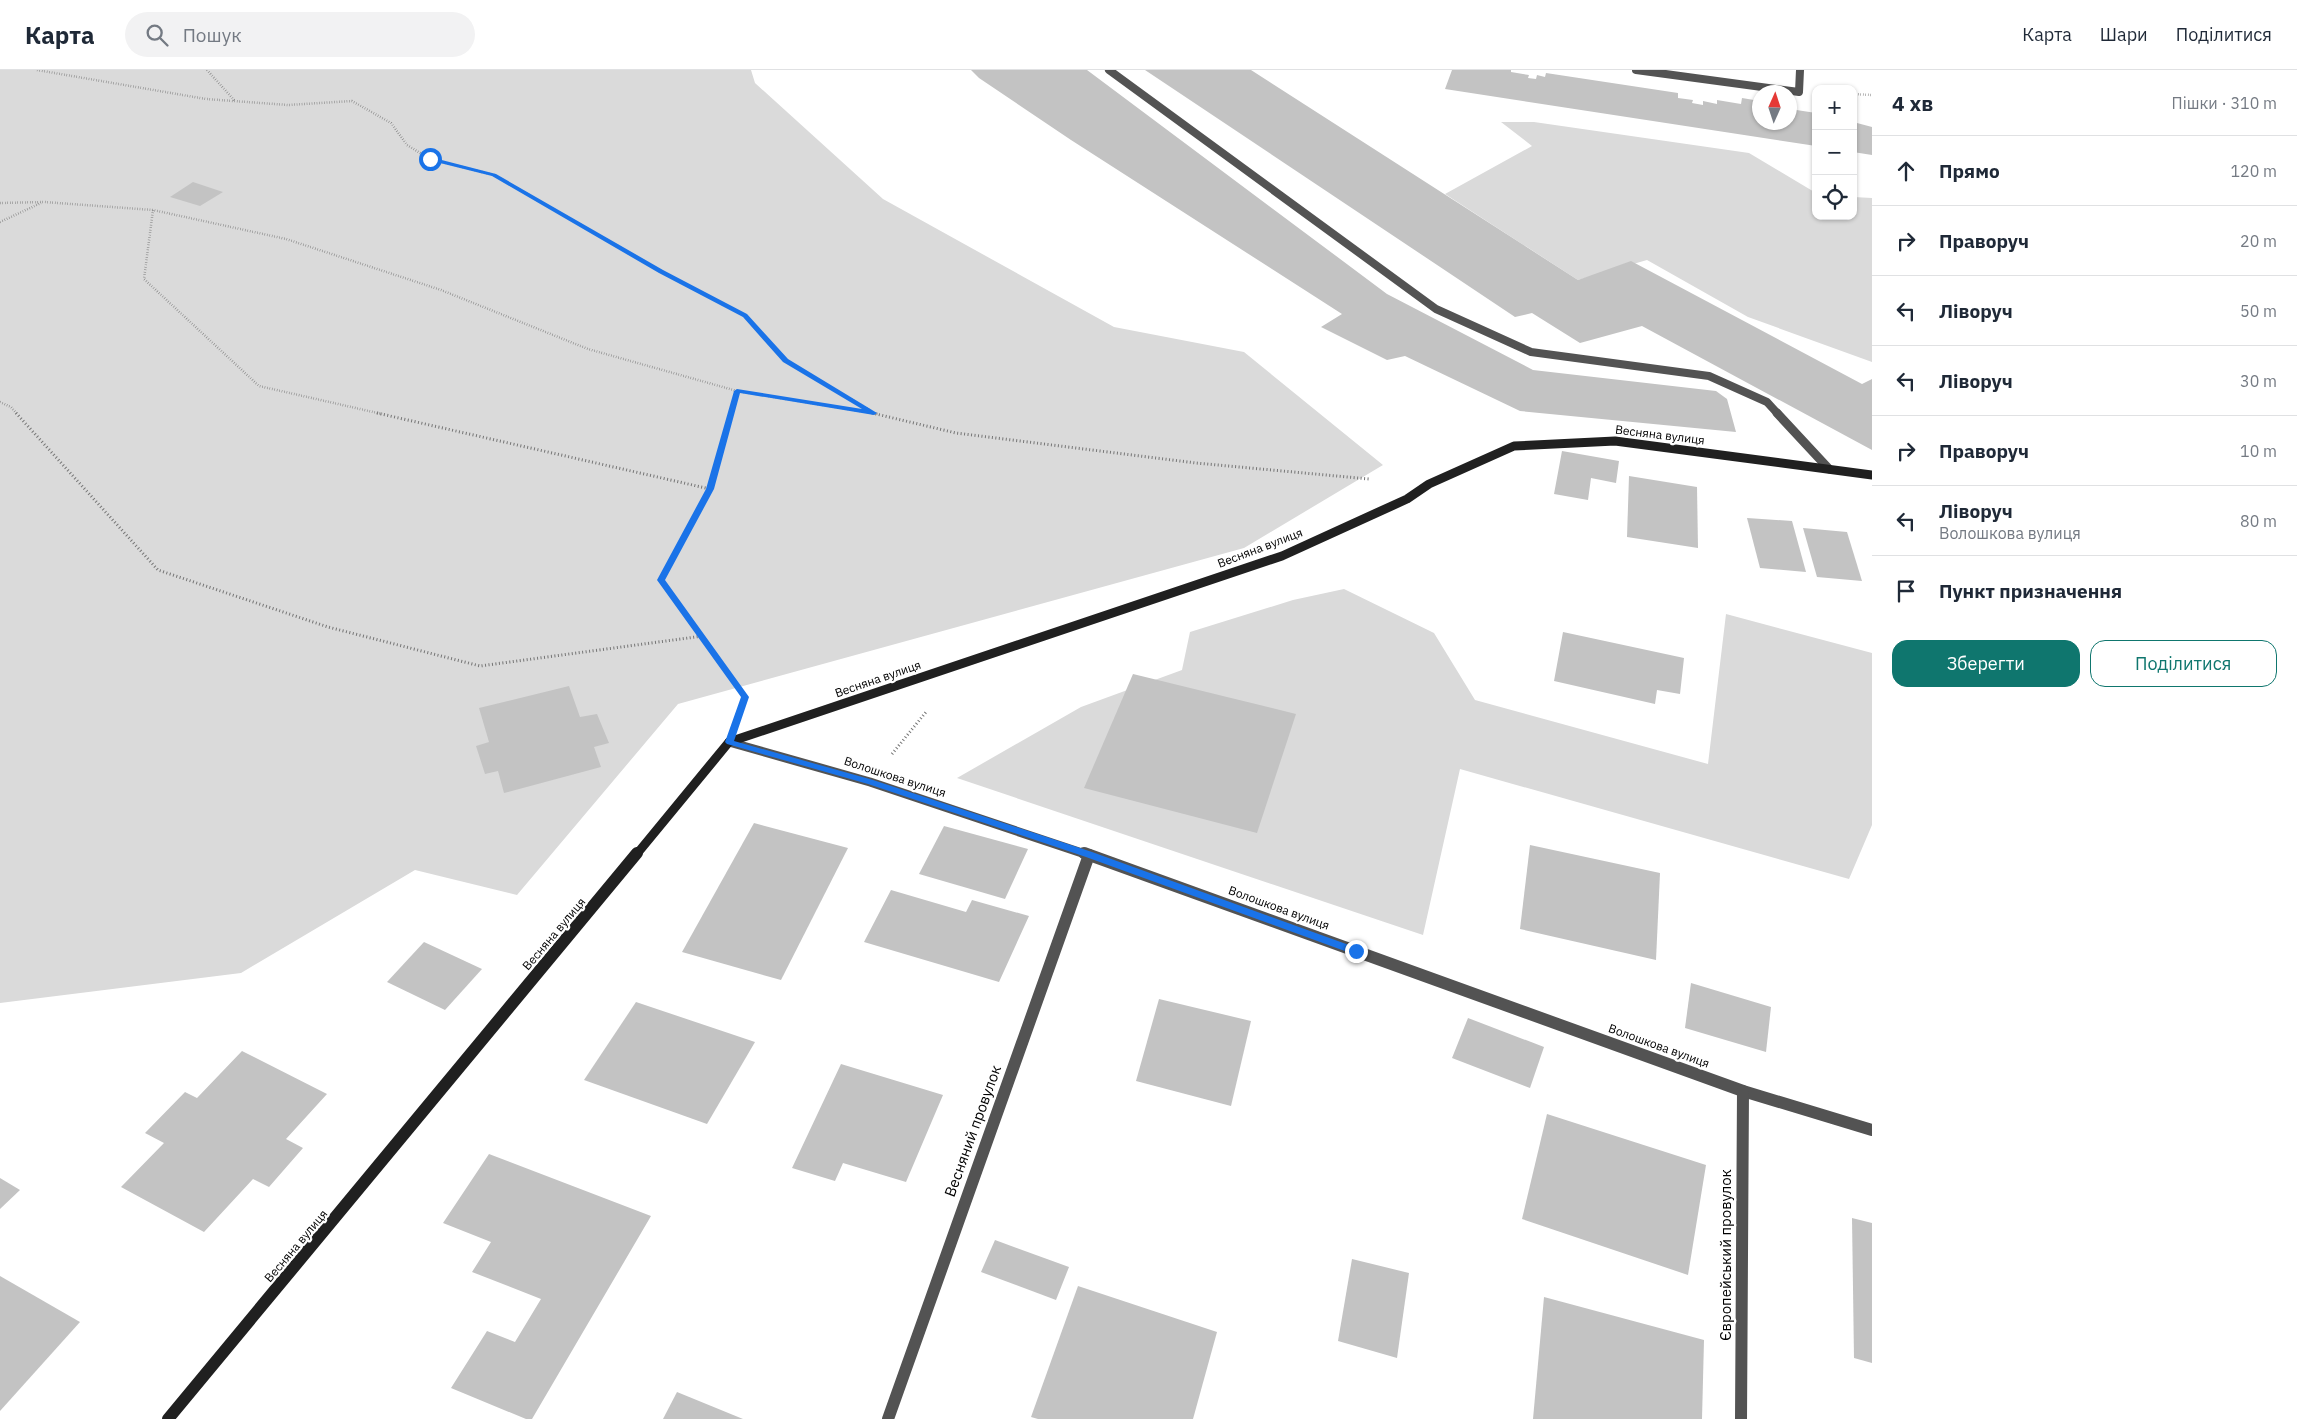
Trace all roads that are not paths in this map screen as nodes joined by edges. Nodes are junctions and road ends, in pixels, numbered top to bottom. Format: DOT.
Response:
graph roads {
  1 [pos="1109,70"];
  2 [pos="1636,70"];
  3 [pos="1800,70"];
  4 [pos="1828,469"];
  5 [pos="1872,475"];
  6 [pos="729,742"];
  7 [pos="1089,855"];
  8 [pos="1743,1091"];
  9 [pos="1872,1130"];
  10 [pos="168,1419"];
  11 [pos="888,1419"];
  12 [pos="1741,1419"];
  1 -- 4 [label="street"];
  2 -- 3 [label="street"];
  4 -- 5 [label="street, Весняна вулиця"];
  4 -- 6 [label="street, Весняна вулиця"];
  6 -- 7 [label="street, Волошкова вулиця"];
  6 -- 10 [label="street, Весняна вулиця"];
  7 -- 8 [label="street, Волошкова вулиця"];
  7 -- 11 [label="street, Весняний провулок"];
  8 -- 9 [label="street, Волошкова вулиця"];
  8 -- 12 [label="street, Європейський провулок"];
}
